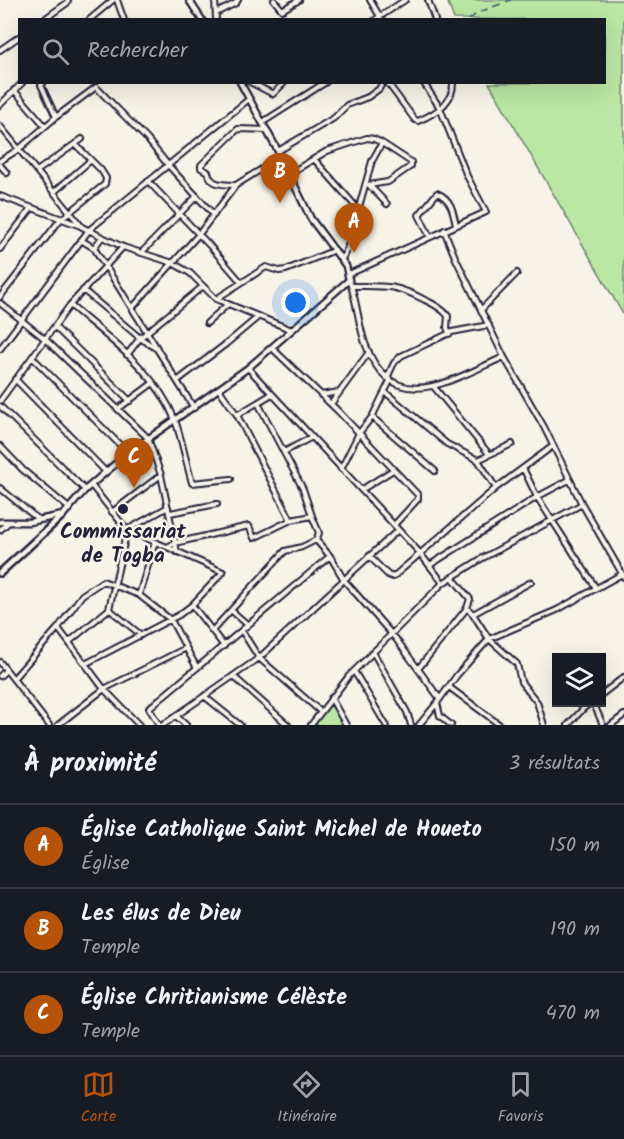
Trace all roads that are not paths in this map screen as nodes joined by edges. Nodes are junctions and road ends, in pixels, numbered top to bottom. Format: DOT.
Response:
graph roads {
  1 [pos="73,0"];
  2 [pos="115,0"];
  3 [pos="189,0"];
  4 [pos="215,0"];
  5 [pos="238,0"];
  6 [pos="274,0"];
  7 [pos="299,0"];
  8 [pos="370,0"];
  9 [pos="405,0"];
  10 [pos="428,0"];
  11 [pos="68,2"];
  12 [pos="216,13"];
  13 [pos="46,18"];
  14 [pos="92,18"];
  15 [pos="123,18"];
  16 [pos="201,18"];
  17 [pos="216,18"];
  18 [pos="379,18"];
  19 [pos="434,18"];
  20 [pos="18,37"];
  21 [pos="0,50"];
  22 [pos="21,84"];
  23 [pos="42,84"];
  24 [pos="241,84"];
  25 [pos="254,84"];
  26 [pos="283,84"];
  27 [pos="323,84"];
  28 [pos="383,84"];
  29 [pos="387,84"];
  30 [pos="424,84"];
  31 [pos="453,84"];
  32 [pos="14,90"];
  33 [pos="249,99"];
  34 [pos="0,105"];
  35 [pos="440,108"];
  36 [pos="56,117"];
  37 [pos="263,122"];
  38 [pos="0,126"];
  39 [pos="45,126"];
  40 [pos="267,130"];
  41 [pos="82,139"];
  42 [pos="382,143"];
  43 [pos="75,144"];
  44 [pos="19,149"];
  45 [pos="278,151"];
  46 [pos="281,157"];
  47 [pos="314,159"];
  48 [pos="91,160"];
  49 [pos="0,163"];
  50 [pos="168,165"];
  51 [pos="37,171"];
  52 [pos="7,173"];
  53 [pos="289,174"];
  54 [pos="148,181"];
  55 [pos="367,183"];
  56 [pos="236,185"];
  57 [pos="54,192"];
  58 [pos="2,196"];
  59 [pos="197,196"];
  60 [pos="0,203"];
  61 [pos="387,204"];
  62 [pos="31,209"];
  63 [pos="358,209"];
  64 [pos="71,213"];
  65 [pos="178,213"];
  66 [pos="214,215"];
  67 [pos="60,220"];
  68 [pos="456,225"];
  69 [pos="82,226"];
  70 [pos="89,230"];
  71 [pos="444,230"];
  72 [pos="199,234"];
  73 [pos="102,237"];
  74 [pos="430,237"];
  75 [pos="81,240"];
  76 [pos="123,247"];
  77 [pos="94,248"];
  78 [pos="0,249"];
  79 [pos="336,249"];
  80 [pos="142,252"];
  81 [pos="342,259"];
  82 [pos="172,263"];
  83 [pos="105,266"];
  84 [pos="517,273"];
  85 [pos="349,274"];
  86 [pos="349,280"];
  87 [pos="241,282"];
  88 [pos="202,286"];
  89 [pos="351,286"];
  90 [pos="83,290"];
  91 [pos="0,297"];
  92 [pos="216,299"];
  93 [pos="0,303"];
  94 [pos="70,305"];
  95 [pos="227,305"];
  96 [pos="133,308"];
  97 [pos="481,310"];
  98 [pos="258,317"];
  99 [pos="22,320"];
  100 [pos="207,323"];
  101 [pos="489,326"];
  102 [pos="55,327"];
  103 [pos="292,330"];
  104 [pos="147,332"];
  105 [pos="449,333"];
  106 [pos="140,338"];
  107 [pos="45,339"];
  108 [pos="272,348"];
  109 [pos="0,349"];
  110 [pos="158,349"];
  111 [pos="369,352"];
  112 [pos="128,355"];
  113 [pos="32,357"];
  114 [pos="504,357"];
  115 [pos="248,368"];
  116 [pos="15,379"];
  117 [pos="388,379"];
  118 [pos="177,381"];
  119 [pos="153,383"];
  120 [pos="434,387"];
  121 [pos="219,388"];
  122 [pos="340,392"];
  123 [pos="385,392"];
  124 [pos="272,394"];
  125 [pos="321,394"];
  126 [pos="130,400"];
  127 [pos="0,401"];
  128 [pos="258,403"];
  129 [pos="331,404"];
  130 [pos="0,406"];
  131 [pos="194,408"];
  132 [pos="118,410"];
  133 [pos="237,415"];
  134 [pos="372,417"];
  135 [pos="174,420"];
  136 [pos="359,433"];
  137 [pos="312,437"];
  138 [pos="148,438"];
  139 [pos="512,444"];
  140 [pos="0,446"];
  141 [pos="553,446"];
  142 [pos="284,452"];
  143 [pos="128,453"];
  144 [pos="489,454"];
  145 [pos="478,460"];
  146 [pos="523,468"];
  147 [pos="341,469"];
  148 [pos="393,470"];
  149 [pos="435,471"];
  150 [pos="107,472"];
  151 [pos="161,475"];
  152 [pos="231,479"];
  153 [pos="569,480"];
  154 [pos="91,485"];
  155 [pos="0,488"];
  156 [pos="496,488"];
  157 [pos="85,490"];
  158 [pos="361,490"];
  159 [pos="537,496"];
  160 [pos="218,504"];
  161 [pos="582,504"];
  162 [pos="168,507"];
  163 [pos="70,509"];
  164 [pos="112,512"];
  165 [pos="170,513"];
  166 [pos="63,515"];
  167 [pos="312,516"];
  168 [pos="40,520"];
  169 [pos="291,520"];
  170 [pos="552,520"];
  171 [pos="0,522"];
  172 [pos="9,522"];
  173 [pos="394,525"];
  174 [pos="0,530"];
  175 [pos="128,530"];
  176 [pos="399,530"];
  177 [pos="316,540"];
  178 [pos="155,542"];
  179 [pos="175,543"];
  180 [pos="167,547"];
  181 [pos="177,552"];
  182 [pos="419,552"];
  183 [pos="330,556"];
  184 [pos="369,556"];
  185 [pos="430,565"];
  186 [pos="0,573"];
  187 [pos="623,576"];
  188 [pos="452,577"];
  189 [pos="344,580"];
  190 [pos="531,582"];
  191 [pos="443,583"];
  192 [pos="116,585"];
  193 [pos="596,588"];
  194 [pos="139,595"];
  195 [pos="192,605"];
  196 [pos="109,609"];
  197 [pos="467,609"];
  198 [pos="231,611"];
  199 [pos="473,614"];
  200 [pos="171,620"];
  201 [pos="248,625"];
  202 [pos="58,628"];
  203 [pos="213,631"];
  204 [pos="242,631"];
  205 [pos="391,634"];
  206 [pos="142,635"];
  207 [pos="489,639"];
  208 [pos="69,642"];
  209 [pos="224,646"];
  210 [pos="186,648"];
  211 [pos="373,652"];
  212 [pos="259,658"];
  213 [pos="0,662"];
  214 [pos="86,664"];
  215 [pos="197,668"];
  216 [pos="418,669"];
  217 [pos="6,670"];
  218 [pos="354,671"];
  219 [pos="0,676"];
  220 [pos="233,676"];
  221 [pos="13,679"];
  222 [pos="623,679"];
  223 [pos="449,687"];
  224 [pos="104,689"];
  225 [pos="606,691"];
  226 [pos="204,696"];
  227 [pos="331,698"];
  228 [pos="438,701"];
  229 [pos="586,707"];
  230 [pos="595,707"];
  231 [pos="321,712"];
  232 [pos="624,715"];
  233 [pos="176,716"];
  234 [pos="49,725"];
  235 [pos="58,725"];
  236 [pos="139,725"];
  237 [pos="161,725"];
  238 [pos="186,725"];
  239 [pos="240,725"];
  240 [pos="288,725"];
  241 [pos="311,725"];
  242 [pos="346,725"];
  243 [pos="386,725"];
  244 [pos="411,725"];
  245 [pos="419,725"];
  246 [pos="451,725"];
  247 [pos="500,725"];
  248 [pos="544,725"];
  249 [pos="568,725"];
  250 [pos="603,725"];
  251 [pos="611,725"];
  1 -- 11 [label="street"];
  2 -- 14 [label="street"];
  2 -- 15 [label="street"];
  3 -- 16 [label="street"];
  4 -- 12 [label="street"];
  5 -- 12 [label="street"];
  6 -- 7 [label="street"];
  8 -- 18 [label="street"];
  9 -- 18 [label="street"];
  10 -- 19 [label="street"];
  11 -- 13 [label="street"];
  12 -- 17 [label="street"];
  20 -- 21 [label="street"];
  22 -- 32 [label="street"];
  23 -- 36 [label="street"];
  24 -- 33 [label="street"];
  25 -- 26 [label="street"];
  27 -- 37 [label="street"];
  28 -- 45 [label="street"];
  29 -- 35 [label="street"];
  30 -- 35 [label="street"];
  31 -- 35 [label="street"];
  32 -- 34 [label="street"];
  32 -- 39 [label="street"];
  33 -- 37 [label="street"];
  33 -- 50 [label="street"];
  35 -- 68 [label="street"];
  36 -- 39 [label="street"];
  36 -- 50 [label="street"];
  37 -- 40 [label="street"];
  38 -- 44 [label="street"];
  39 -- 44 [label="street"];
  40 -- 45 [label="street"];
  40 -- 56 [label="street"];
  41 -- 43 [label="street"];
  42 -- 47 [label="street"];
  42 -- 55 [label="street"];
  42 -- 55 [label="street"];
  43 -- 48 [label="street"];
  43 -- 51 [label="street"];
  44 -- 49 [label="street"];
  44 -- 51 [label="street"];
  45 -- 46 [label="street"];
  46 -- 53 [label="street"];
  46 -- 56 [label="street"];
  47 -- 53 [label="street"];
  47 -- 63 [label="street"];
  48 -- 57 [label="street"];
  48 -- 64 [label="street"];
  49 -- 52 [label="street"];
  50 -- 54 [label="street"];
  50 -- 59 [label="street"];
  51 -- 57 [label="street"];
  53 -- 79 [label="street"];
  54 -- 65 [label="street"];
  54 -- 70 [label="street"];
  55 -- 61 [label="street"];
  55 -- 63 [label="street"];
  56 -- 66 [label="street"];
  57 -- 64 [label="street"];
  58 -- 60 [label="street"];
  58 -- 62 [label="street"];
  59 -- 65 [label="street"];
  59 -- 66 [label="street"];
  62 -- 67 [label="street"];
  62 -- 78 [label="street"];
  63 -- 81 [label="street"];
  64 -- 67 [label="street"];
  64 -- 69 [label="street"];
  65 -- 72 [label="street"];
  65 -- 80 [label="street"];
  66 -- 72 [label="street"];
  67 -- 69 [label="street"];
  67 -- 91 [label="street"];
  68 -- 71 [label="street"];
  68 -- 74 [label="street"];
  69 -- 70 [label="street"];
  70 -- 73 [label="street"];
  70 -- 75 [label="street"];
  71 -- 74 [label="street"];
  71 -- 97 [label="street"];
  72 -- 82 [label="street"];
  72 -- 87 [label="street"];
  73 -- 76 [label="street"];
  73 -- 77 [label="street"];
  74 -- 85 [label="street"];
  75 -- 77 [label="street"];
  75 -- 99 [label="street"];
  76 -- 80 [label="street"];
  76 -- 83 [label="street"];
  77 -- 83 [label="street"];
  79 -- 81 [label="street"];
  79 -- 87 [label="street"];
  80 -- 82 [label="street"];
  81 -- 85 [label="street"];
  82 -- 88 [label="street"];
  82 -- 96 [label="street"];
  83 -- 90 [label="street"];
  83 -- 96 [label="street"];
  84 -- 97 [label="street"];
  85 -- 86 [label="street"];
  86 -- 89 [label="street"];
  86 -- 103 [label="street"];
  87 -- 92 [label="street"];
  88 -- 92 [label="street"];
  88 -- 104 [label="street"];
  89 -- 105 [label="street"];
  89 -- 111 [label="street"];
  90 -- 94 [label="street"];
  90 -- 106 [label="street"];
  92 -- 95 [label="street"];
  93 -- 99 [label="street"];
  94 -- 102 [label="street"];
  94 -- 112 [label="street"];
  95 -- 98 [label="street"];
  95 -- 100 [label="street"];
  96 -- 104 [label="street"];
  97 -- 101 [label="street"];
  98 -- 103 [label="street"];
  98 -- 118 [label="street"];
  99 -- 107 [label="street"];
  99 -- 109 [label="street"];
  101 -- 105 [label="street"];
  101 -- 114 [label="street"];
  102 -- 107 [label="street"];
  102 -- 126 [label="street"];
  103 -- 108 [label="street"];
  104 -- 106 [label="street"];
  104 -- 110 [label="street"];
  105 -- 117 [label="street"];
  106 -- 110 [label="street"];
  106 -- 112 [label="street"];
  107 -- 113 [label="street"];
  107 -- 132 [label="street"];
  108 -- 115 [label="street"];
  108 -- 125 [label="street"];
  110 -- 118 [label="street"];
  111 -- 117 [label="street"];
  111 -- 122 [label="street"];
  112 -- 119 [label="street"];
  113 -- 116 [label="street"];
  113 -- 143 [label="street"];
  114 -- 120 [label="street"];
  114 -- 141 [label="street"];
  115 -- 121 [label="street"];
  115 -- 124 [label="street"];
  116 -- 127 [label="street"];
  116 -- 150 [label="street"];
  117 -- 120 [label="street"];
  117 -- 123 [label="street"];
  118 -- 131 [label="street"];
  119 -- 126 [label="street"];
  119 -- 135 [label="street"];
  120 -- 144 [label="street"];
  121 -- 131 [label="street"];
  121 -- 133 [label="street"];
  122 -- 125 [label="street"];
  122 -- 129 [label="street"];
  123 -- 134 [label="street"];
  123 -- 145 [label="street"];
  124 -- 128 [label="street"];
  124 -- 137 [label="street"];
  125 -- 129 [label="street"];
  126 -- 132 [label="street"];
  128 -- 133 [label="street"];
  128 -- 142 [label="street"];
  129 -- 136 [label="street"];
  130 -- 157 [label="street"];
  131 -- 135 [label="street"];
  132 -- 138 [label="street"];
  133 -- 169 [label="street"];
  134 -- 136 [label="street"];
  134 -- 149 [label="street"];
  135 -- 138 [label="street"];
  135 -- 152 [label="street"];
  136 -- 147 [label="street"];
  136 -- 148 [label="street"];
  137 -- 142 [label="street"];
  137 -- 147 [label="street"];
  138 -- 143 [label="street"];
  138 -- 151 [label="street"];
  139 -- 144 [label="street"];
  140 -- 163 [label="street"];
  141 -- 146 [label="street"];
  141 -- 153 [label="street"];
  142 -- 167 [label="street"];
  143 -- 150 [label="street"];
  144 -- 145 [label="street"];
  145 -- 156 [label="street"];
  146 -- 156 [label="street"];
  146 -- 159 [label="street"];
  147 -- 158 [label="street"];
  148 -- 158 [label="street"];
  148 -- 173 [label="street"];
  150 -- 154 [label="street"];
  151 -- 162 [label="street"];
  151 -- 164 [label="street"];
  153 -- 159 [label="street"];
  153 -- 161 [label="street"];
  154 -- 157 [label="street"];
  154 -- 164 [label="street"];
  155 -- 168 [label="street"];
  156 -- 182 [label="street"];
  157 -- 163 [label="street"];
  158 -- 173 [label="street"];
  159 -- 170 [label="street"];
  159 -- 185 [label="street"];
  160 -- 165 [label="street"];
  161 -- 170 [label="street"];
  161 -- 187 [label="street"];
  162 -- 165 [label="street"];
  162 -- 175 [label="street"];
  163 -- 166 [label="street"];
  164 -- 175 [label="street"];
  165 -- 179 [label="street"];
  166 -- 168 [label="street"];
  166 -- 186 [label="main road"];
  167 -- 169 [label="street"];
  167 -- 177 [label="street"];
  168 -- 172 [label="street"];
  169 -- 179 [label="street"];
  170 -- 188 [label="street"];
  170 -- 193 [label="street"];
  171 -- 172 [label="street"];
  172 -- 174 [label="street"];
  173 -- 176 [label="street"];
  175 -- 178 [label="street"];
  175 -- 192 [label="street"];
  176 -- 182 [label="street"];
  176 -- 184 [label="street"];
  177 -- 183 [label="street"];
  177 -- 198 [label="street"];
  178 -- 180 [label="street"];
  178 -- 194 [label="street"];
  179 -- 180 [label="street"];
  179 -- 181 [label="street"];
  180 -- 181 [label="street"];
  181 -- 195 [label="street"];
  182 -- 184 [label="street"];
  182 -- 185 [label="street"];
  183 -- 189 [label="street"];
  183 -- 201 [label="street"];
  184 -- 189 [label="street"];
  185 -- 191 [label="street"];
  187 -- 193 [label="street"];
  188 -- 191 [label="street"];
  188 -- 197 [label="street"];
  189 -- 205 [label="street"];
  189 -- 212 [label="street"];
  190 -- 199 [label="street"];
  191 -- 205 [label="street"];
  192 -- 194 [label="street"];
  192 -- 196 [label="street"];
  192 -- 202 [label="street"];
  193 -- 207 [label="street"];
  194 -- 200 [label="street"];
  195 -- 200 [label="street"];
  195 -- 203 [label="street"];
  196 -- 206 [label="street"];
  196 -- 208 [label="street"];
  197 -- 199 [label="street"];
  197 -- 216 [label="street"];
  198 -- 201 [label="street"];
  198 -- 203 [label="street"];
  199 -- 207 [label="street"];
  200 -- 206 [label="street"];
  200 -- 210 [label="street"];
  201 -- 204 [label="street"];
  202 -- 208 [label="street"];
  202 -- 221 [label="street"];
  203 -- 209 [label="street"];
  204 -- 209 [label="street"];
  204 -- 212 [label="street"];
  205 -- 211 [label="street"];
  205 -- 216 [label="street"];
  206 -- 214 [label="street"];
  207 -- 223 [label="street"];
  207 -- 248 [label="street"];
  208 -- 214 [label="street"];
  209 -- 215 [label="street"];
  210 -- 215 [label="street"];
  210 -- 224 [label="street"];
  211 -- 218 [label="street"];
  211 -- 244 [label="street"];
  212 -- 220 [label="street"];
  212 -- 231 [label="street"];
  213 -- 217 [label="street"];
  214 -- 224 [label="street"];
  215 -- 237 [label="street"];
  216 -- 228 [label="street"];
  217 -- 219 [label="street"];
  217 -- 221 [label="street"];
  218 -- 227 [label="street"];
  218 -- 243 [label="street"];
  220 -- 226 [label="street"];
  220 -- 240 [label="street"];
  221 -- 234 [label="street"];
  222 -- 225 [label="street"];
  223 -- 228 [label="street"];
  223 -- 247 [label="street"];
  224 -- 235 [label="street"];
  224 -- 236 [label="street"];
  226 -- 233 [label="street"];
  226 -- 239 [label="street"];
  227 -- 231 [label="street"];
  227 -- 242 [label="street"];
  228 -- 245 [label="street"];
  228 -- 246 [label="street"];
  229 -- 249 [label="street"];
  230 -- 250 [label="street"];
  231 -- 241 [label="street"];
  232 -- 251 [label="street"];
  233 -- 237 [label="street"];
  233 -- 238 [label="street"];
}
